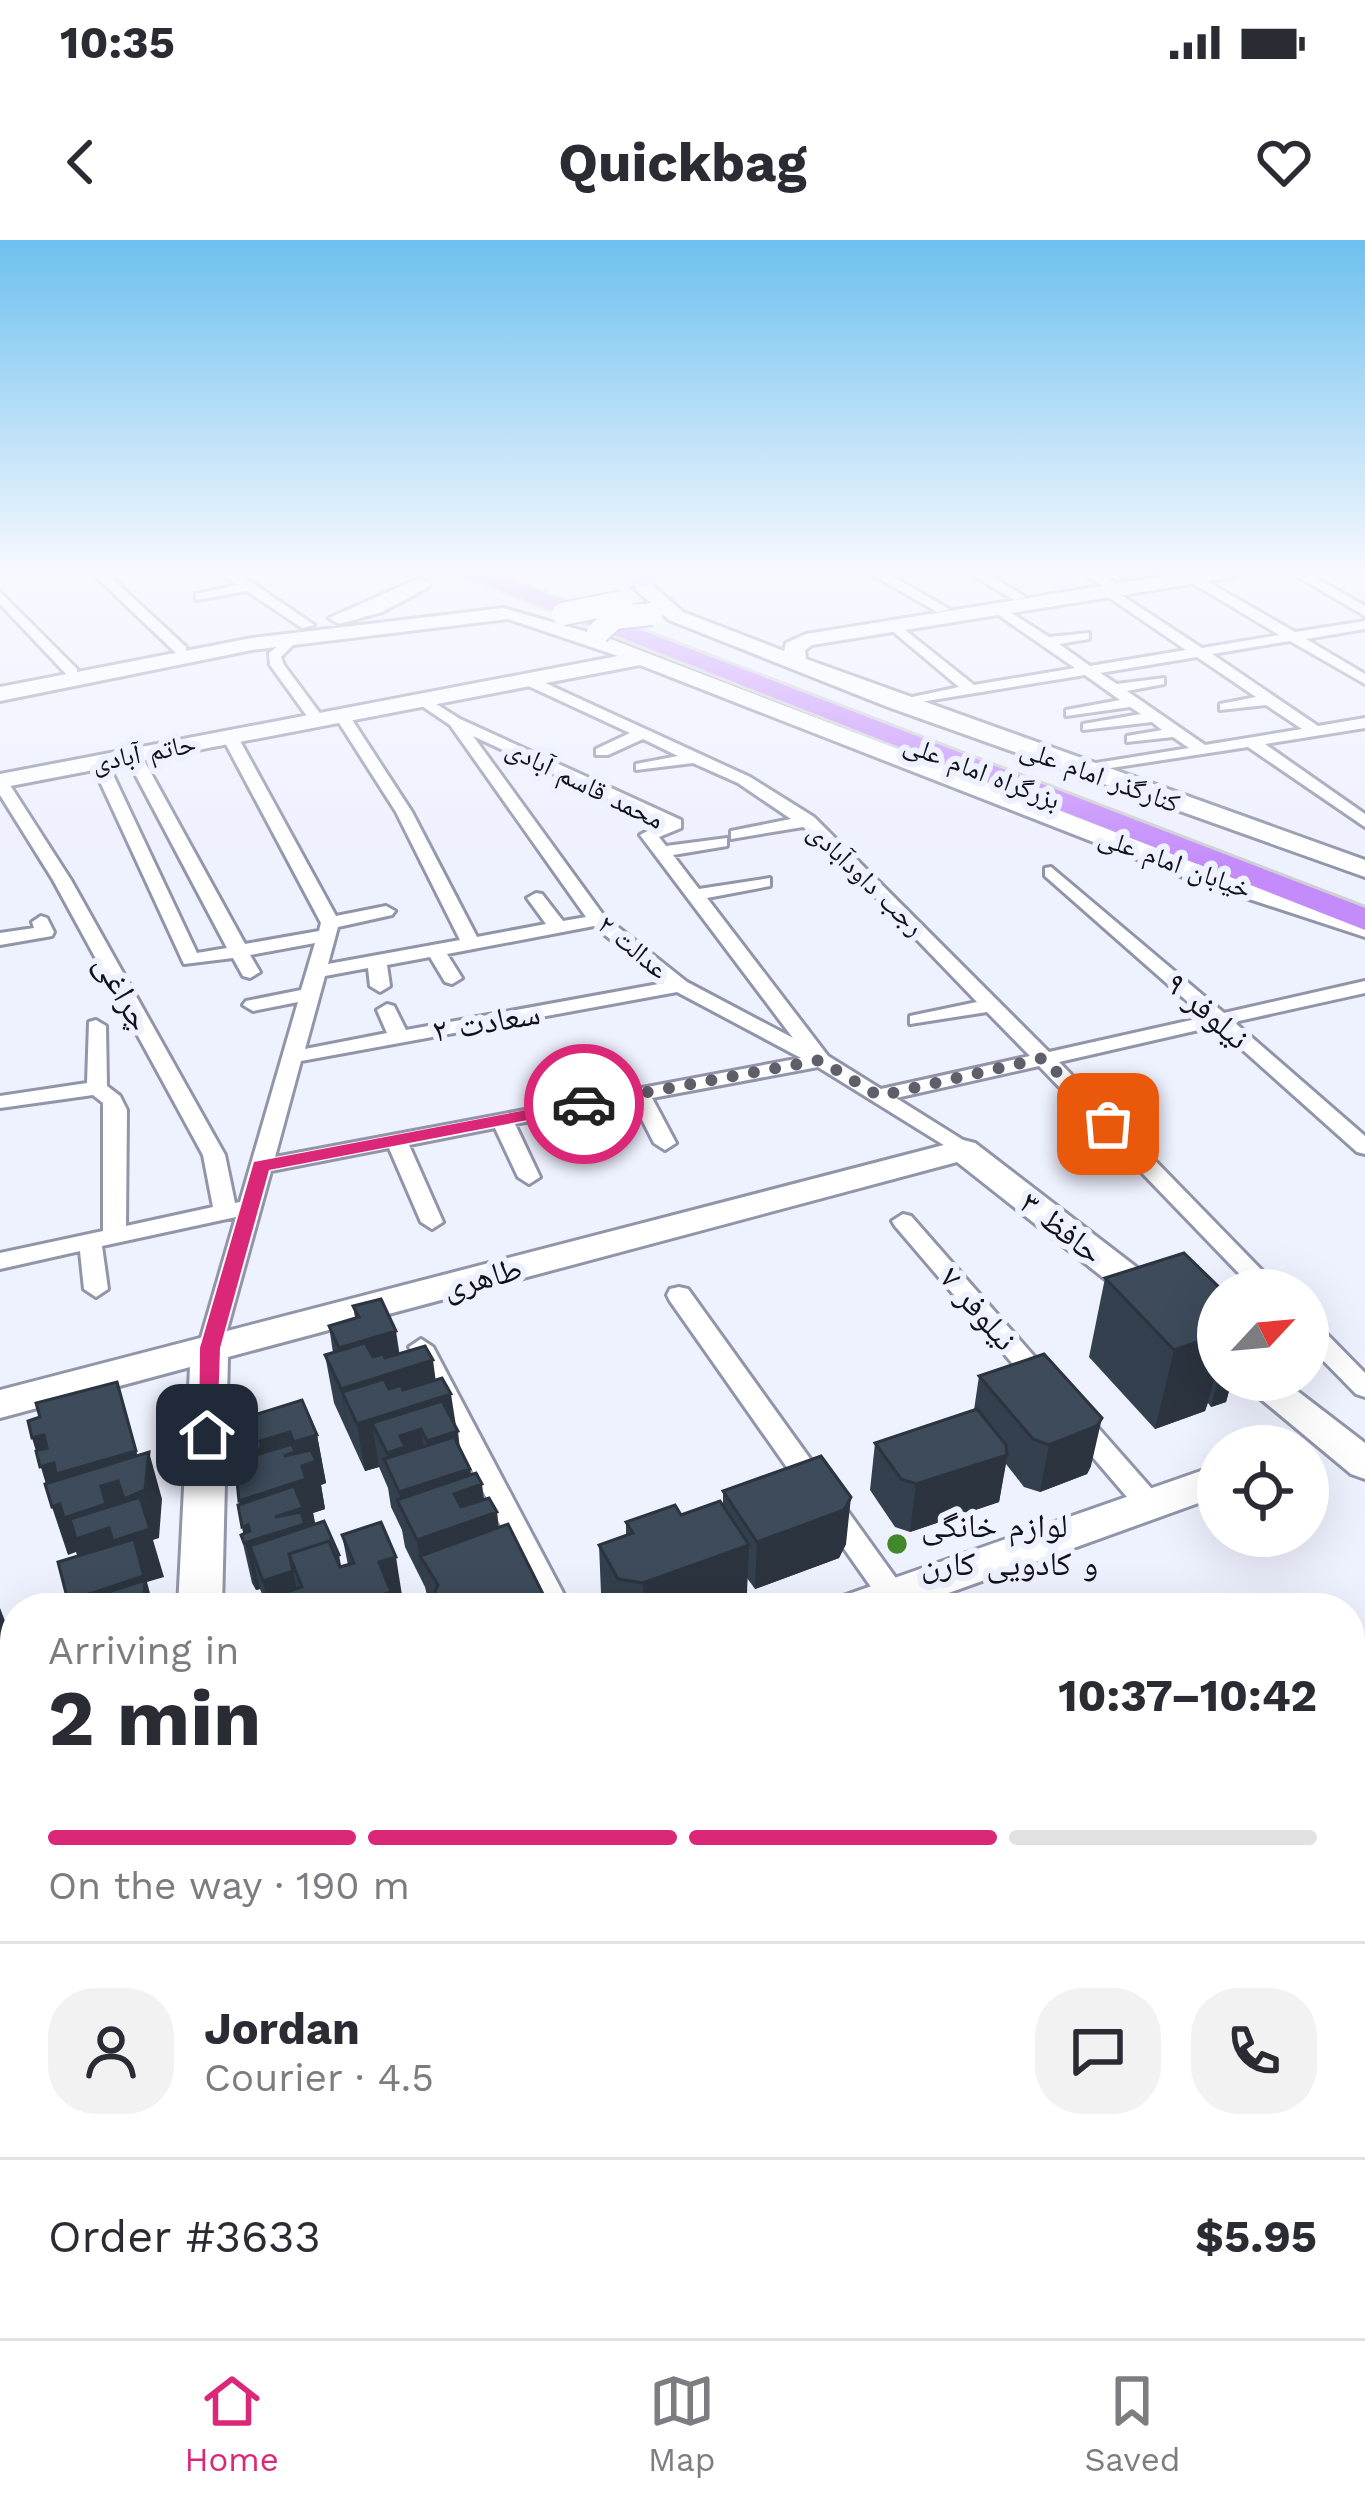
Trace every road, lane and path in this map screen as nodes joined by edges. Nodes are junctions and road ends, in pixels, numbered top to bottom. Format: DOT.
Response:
graph roads {
  1 [pos="68,669"];
  2 [pos="86,669"];
  3 [pos="109,669"];
  4 [pos="280,669"];
  5 [pos="584,669"];
  6 [pos="669,669"];
  7 [pos="715,669"];
  8 [pos="764,669"];
  9 [pos="813,669"];
  10 [pos="946,669"];
  11 [pos="1094,669"];
  12 [pos="1346,669"];
  13 [pos="1087,670"];
  14 [pos="1225,670"];
  15 [pos="1349,671"];
  16 [pos="71,672"];
  17 [pos="1197,675"];
  18 [pos="1318,676"];
  19 [pos="527,680"];
  20 [pos="1365,680"];
  21 [pos="1160,681"];
  22 [pos="1113,688"];
  23 [pos="970,689"];
  24 [pos="0,690"];
  25 [pos="420,700"];
  26 [pos="1268,700"];
  27 [pos="896,701"];
  28 [pos="1132,702"];
  29 [pos="1225,707"];
  30 [pos="1072,713"];
  31 [pos="342,715"];
  32 [pos="1154,716"];
  33 [pos="316,720"];
  34 [pos="455,722"];
  35 [pos="1365,723"];
  36 [pos="1088,727"];
  37 [pos="1315,731"];
  38 [pos="1176,732"];
  39 [pos="230,736"];
  40 [pos="651,736"];
  41 [pos="1132,739"];
  42 [pos="1251,742"];
  43 [pos="1202,750"];
  44 [pos="602,752"];
  45 [pos="626,754"];
  46 [pos="133,755"];
  47 [pos="698,757"];
  48 [pos="99,762"];
  49 [pos="642,767"];
  50 [pos="1084,770"];
  51 [pos="0,781"];
  52 [pos="808,821"];
  53 [pos="1365,822"];
  54 [pos="1280,842"];
  55 [pos="662,852"];
  56 [pos="1365,869"];
  57 [pos="1051,872"];
  58 [pos="1365,879"];
  59 [pos="764,882"];
  60 [pos="1365,892"];
  61 [pos="695,896"];
  62 [pos="536,898"];
  63 [pos="386,911"];
  64 [pos="598,920"];
  65 [pos="1365,920"];
  66 [pos="41,922"];
  67 [pos="559,928"];
  68 [pos="328,929"];
  69 [pos="1365,929"];
  70 [pos="0,939"];
  71 [pos="471,944"];
  72 [pos="434,950"];
  73 [pos="239,951"];
  74 [pos="377,961"];
  75 [pos="250,972"];
  76 [pos="316,972"];
  77 [pos="452,978"];
  78 [pos="380,986"];
  79 [pos="680,986"];
  80 [pos="1365,987"];
  81 [pos="310,994"];
  82 [pos="253,1005"];
  83 [pos="992,1005"];
  84 [pos="387,1010"];
  85 [pos="1218,1019"];
  86 [pos="917,1020"];
  87 [pos="96,1026"];
  88 [pos="399,1037"];
  89 [pos="292,1057"];
  90 [pos="1043,1058"];
  91 [pos="820,1060"];
  92 [pos="97,1088"];
  93 [pos="639,1094"];
  94 [pos="879,1096"];
  95 [pos="0,1102"];
  96 [pos="502,1120"];
  97 [pos="397,1140"];
  98 [pos="665,1143"];
  99 [pos="1365,1147"];
  100 [pos="964,1150"];
  101 [pos="261,1166"];
  102 [pos="529,1177"];
  103 [pos="237,1209"];
  104 [pos="903,1221"];
  105 [pos="432,1222"];
  106 [pos="102,1239"];
  107 [pos="0,1262"];
  108 [pos="1249,1269"];
  109 [pos="96,1289"];
  110 [pos="679,1295"];
  111 [pos="1197,1333"];
  112 [pos="421,1347"];
  113 [pos="210,1348"];
  114 [pos="1329,1351"];
  115 [pos="1365,1388"];
  116 [pos="1285,1401"];
  117 [pos="0,1404"];
  118 [pos="1335,1438"];
  119 [pos="1365,1464"];
  120 [pos="1197,1487"];
  121 [pos="1149,1504"];
  122 [pos="201,1593"];
  123 [pos="548,1593"];
  124 [pos="870,1593"];
  125 [pos="901,1593"];
  1 -- 16 [label="street"];
  2 -- 16 [label="main road"];
  3 -- 24 [label="main road"];
  4 -- 33 [label="street"];
  5 -- 19 [label="main road, حاتم آبادی"];
  6 -- 69 [label="main road, خیابان امام علی"];
  7 -- 65 [label="highway, بزرگراه امام علی"];
  8 -- 60 [label="highway, بزرگراه امام علی"];
  9 -- 27 [label="main road, کنارگذر امام علی"];
  10 -- 23 [label="street"];
  11 -- 13 [label="street"];
  12 -- 15 [label="street"];
  13 -- 22 [label="street"];
  13 -- 23 [label="street"];
  14 -- 17 [label="street"];
  14 -- 26 [label="street"];
  15 -- 18 [label="street"];
  15 -- 20 [label="street"];
  16 -- 24 [label="main road"];
  19 -- 25 [label="main road, حاتم آبادی"];
  19 -- 40 [label="street, رجب داودآبادی"];
  21 -- 22 [label="street"];
  22 -- 28 [label="street"];
  23 -- 27 [label="street"];
  25 -- 31 [label="main road, حاتم آبادی"];
  25 -- 34 [label="street, محمد قاسم آبادی"];
  26 -- 29 [label="street"];
  26 -- 37 [label="street"];
  27 -- 50 [label="main road, کنارگذر امام علی"];
  28 -- 30 [label="street"];
  28 -- 32 [label="street"];
  31 -- 33 [label="main road, حاتم آبادی"];
  31 -- 71 [label="street"];
  32 -- 36 [label="street"];
  32 -- 38 [label="street"];
  33 -- 39 [label="main road, حاتم آبادی"];
  34 -- 55 [label="street, محمد قاسم آبادی"];
  34 -- 64 [label="street, عدالت ۲"];
  35 -- 37 [label="street"];
  37 -- 42 [label="street"];
  38 -- 41 [label="street"];
  38 -- 43 [label="street"];
  39 -- 46 [label="main road, حاتم آبادی"];
  39 -- 68 [label="street"];
  40 -- 44 [label="street"];
  40 -- 45 [label="street"];
  40 -- 47 [label="street, رجب داودآبادی"];
  42 -- 43 [label="street"];
  42 -- 53 [label="street"];
  43 -- 50 [label="street"];
  46 -- 48 [label="main road, حاتم آبادی"];
  46 -- 73 [label="street"];
  47 -- 49 [label="street"];
  47 -- 52 [label="street, رجب داودآبادی"];
  48 -- 51 [label="main road, حاتم آبادی"];
  48 -- 73 [label="street"];
  50 -- 54 [label="main road, کنارگذر امام علی"];
  51 -- 103 [label="street, چراغی"];
  52 -- 55 [label="street"];
  52 -- 83 [label="street, رجب داودآبادی"];
  54 -- 56 [label="main road, کنارگذر امام علی"];
  54 -- 58 [label="main road"];
  55 -- 61 [label="street, محمد قاسم آبادی"];
  57 -- 85 [label="street, نیلوفر ۹"];
  59 -- 61 [label="street"];
  61 -- 91 [label="street, محمد قاسم آبادی"];
  62 -- 67 [label="street"];
  63 -- 68 [label="street"];
  64 -- 67 [label="street"];
  64 -- 79 [label="street, عدالت ۲"];
  66 -- 70 [label="street"];
  67 -- 71 [label="street"];
  68 -- 73 [label="street"];
  68 -- 76 [label="street"];
  71 -- 72 [label="street"];
  72 -- 74 [label="street"];
  72 -- 77 [label="street"];
  73 -- 75 [label="street"];
  74 -- 76 [label="street"];
  74 -- 78 [label="street"];
  76 -- 81 [label="street"];
  79 -- 88 [label="street, سعادت ۲"];
  79 -- 91 [label="street, عدالت ۲"];
  80 -- 85 [label="street"];
  81 -- 82 [label="street"];
  81 -- 89 [label="street"];
  83 -- 86 [label="street"];
  83 -- 90 [label="street, رجب داودآبادی"];
  84 -- 88 [label="street"];
  85 -- 90 [label="street"];
  85 -- 99 [label="street, نیلوفر ۹"];
  87 -- 92 [label="street"];
  88 -- 89 [label="street, سعادت ۲"];
  89 -- 101 [label="street"];
  90 -- 94 [label="street"];
  90 -- 108 [label="street, رجب داودآبادی"];
  91 -- 93 [label="street"];
  91 -- 94 [label="street, عدالت ۲"];
  92 -- 95 [label="street"];
  92 -- 106 [label="street"];
  93 -- 96 [label="street"];
  93 -- 98 [label="street"];
  94 -- 100 [label="street, عدالت ۲"];
  96 -- 97 [label="street"];
  96 -- 102 [label="street"];
  97 -- 101 [label="street"];
  97 -- 105 [label="street"];
  100 -- 111 [label="main road, حافظ ۳"];
  100 -- 113 [label="main road, طاهری"];
  101 -- 103 [label="street"];
  103 -- 106 [label="street"];
  103 -- 113 [label="street"];
  104 -- 121 [label="street, نیلوفر ۷"];
  106 -- 107 [label="street"];
  106 -- 109 [label="street"];
  110 -- 124 [label="street"];
  112 -- 123 [label="street"];
  113 -- 117 [label="main road, طاهری"];
  113 -- 122 [label="main road"];
  114 -- 115 [label="street"];
  116 -- 118 [label="main road"];
  118 -- 119 [label="main road"];
  120 -- 121 [label="main road"];
  121 -- 125 [label="main road"];
}
